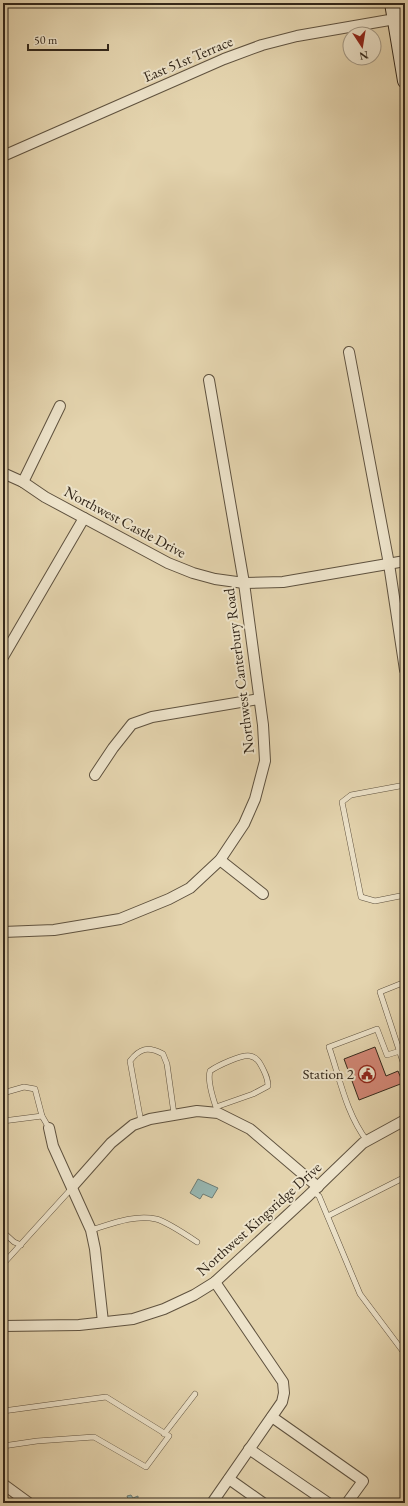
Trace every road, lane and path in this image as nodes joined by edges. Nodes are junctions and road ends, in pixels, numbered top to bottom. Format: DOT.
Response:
graph roads {
  1 [pos="392,3"];
  2 [pos="395,19"];
  3 [pos="405,81"];
  4 [pos="3,156"];
  5 [pos="349,352"];
  6 [pos="209,380"];
  7 [pos="60,406"];
  8 [pos="3,473"];
  9 [pos="23,482"];
  10 [pos="84,518"];
  11 [pos="405,561"];
  12 [pos="389,564"];
  13 [pos="244,583"];
  14 [pos="3,657"];
  15 [pos="405,670"];
  16 [pos="259,699"];
  17 [pos="95,775"];
  18 [pos="405,786"];
  19 [pos="220,860"];
  20 [pos="263,894"];
  21 [pos="405,895"];
  22 [pos="3,932"];
  23 [pos="405,982"];
  24 [pos="400,1051"];
  25 [pos="405,1068"];
  26 [pos="3,1093"];
  27 [pos="217,1110"];
  28 [pos="174,1114"];
  29 [pos="42,1116"];
  30 [pos="405,1120"];
  31 [pos="3,1121"];
  32 [pos="141,1122"];
  33 [pos="49,1128"];
  34 [pos="367,1141"];
  35 [pos="405,1177"];
  36 [pos="72,1187"];
  37 [pos="315,1190"];
  38 [pos="328,1216"];
  39 [pos="91,1230"];
  40 [pos="3,1232"];
  41 [pos="197,1242"];
  42 [pos="21,1245"];
  43 [pos="3,1264"];
  44 [pos="215,1282"];
  45 [pos="103,1322"];
  46 [pos="3,1326"];
  47 [pos="405,1354"];
  48 [pos="195,1394"];
  49 [pos="3,1412"];
  50 [pos="272,1417"];
  51 [pos="164,1434"];
  52 [pos="3,1446"];
  53 [pos="249,1449"];
  54 [pos="229,1479"];
  55 [pos="3,1484"];
  56 [pos="29,1503"];
  57 [pos="212,1503"];
  58 [pos="264,1503"];
  59 [pos="328,1503"];
  60 [pos="347,1503"];
  1 -- 2 [label="main road"];
  2 -- 3 [label="main road"];
  2 -- 4 [label="street, East 51st Terrace"];
  5 -- 12 [label="street"];
  6 -- 13 [label="street, Northwest Canterbury Road"];
  7 -- 9 [label="street"];
  8 -- 9 [label="street, Northwest Castle Drive"];
  9 -- 10 [label="street, Northwest Castle Drive"];
  10 -- 13 [label="street, Northwest Castle Drive"];
  10 -- 14 [label="street"];
  11 -- 12 [label="street, Northwest Castle Drive"];
  12 -- 13 [label="street, Northwest Castle Drive"];
  12 -- 15 [label="street"];
  13 -- 16 [label="street, Northwest Canterbury Road"];
  16 -- 17 [label="street"];
  16 -- 19 [label="street, Northwest Canterbury Road"];
  18 -- 21 [label="lane"];
  19 -- 20 [label="street"];
  19 -- 22 [label="street, Northwest Canterbury Road"];
  23 -- 24 [label="lane"];
  24 -- 25 [label="lane"];
  24 -- 34 [label="lane"];
  26 -- 29 [label="lane"];
  27 -- 27 [label="lane"];
  27 -- 28 [label="street"];
  27 -- 37 [label="street"];
  28 -- 32 [label="street"];
  28 -- 32 [label="lane"];
  29 -- 31 [label="lane"];
  29 -- 33 [label="lane"];
  30 -- 34 [label="street, Northwest Kingsridge Drive"];
  32 -- 36 [label="street"];
  33 -- 36 [label="street"];
  34 -- 37 [label="street, Northwest Kingsridge Drive"];
  35 -- 38 [label="lane"];
  36 -- 39 [label="street"];
  36 -- 42 [label="lane"];
  37 -- 38 [label="lane"];
  37 -- 44 [label="street, Northwest Kingsridge Drive"];
  38 -- 47 [label="lane"];
  39 -- 41 [label="lane"];
  39 -- 45 [label="street"];
  40 -- 42 [label="lane"];
  42 -- 43 [label="lane"];
  44 -- 45 [label="street, Northwest Kingsridge Drive"];
  44 -- 50 [label="street"];
  45 -- 46 [label="street, Northwest Kingsridge Drive"];
  48 -- 51 [label="lane"];
  49 -- 51 [label="lane"];
  50 -- 53 [label="street"];
  50 -- 60 [label="street"];
  51 -- 52 [label="lane"];
  53 -- 54 [label="street"];
  53 -- 59 [label="street"];
  54 -- 57 [label="street"];
  54 -- 58 [label="street"];
  55 -- 56 [label="street"];
}
